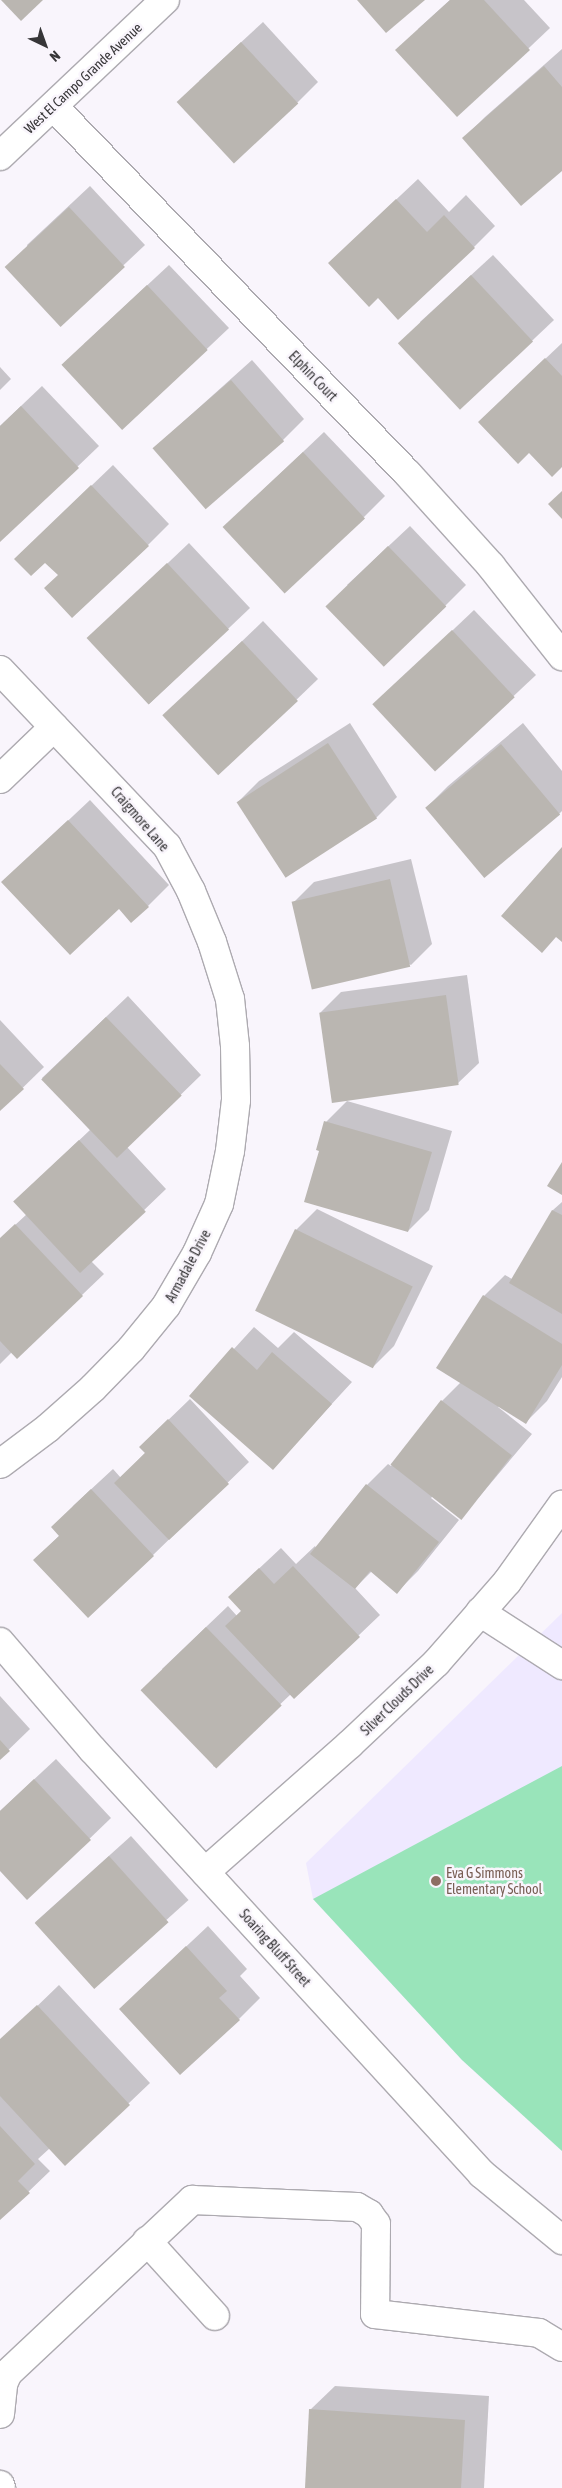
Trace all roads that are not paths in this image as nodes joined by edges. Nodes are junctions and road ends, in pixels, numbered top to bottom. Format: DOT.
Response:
graph roads {
  1 [pos="165,0"];
  2 [pos="53,106"];
  3 [pos="0,156"];
  4 [pos="562,656"];
  5 [pos="0,670"];
  6 [pos="54,727"];
  7 [pos="0,779"];
  8 [pos="230,999"];
  9 [pos="0,1464"];
  10 [pos="562,1504"];
  11 [pos="480,1612"];
  12 [pos="0,1642"];
  13 [pos="562,1665"];
  14 [pos="205,1872"];
  15 [pos="562,2240"];
  16 [pos="147,2241"];
  17 [pos="215,2316"];
  18 [pos="562,2347"];
  19 [pos="0,2414"];
  1 -- 2 [label="street, West El Campo Grande Avenue"];
  2 -- 3 [label="street, West El Campo Grande Avenue"];
  2 -- 4 [label="street, Elphin Court"];
  5 -- 6 [label="street, Craigmore Lane"];
  6 -- 7 [label="street"];
  6 -- 8 [label="street, Craigmore Lane"];
  8 -- 9 [label="street, Armadale Drive"];
  10 -- 11 [label="street, Silver Clouds Drive"];
  11 -- 13 [label="street"];
  11 -- 14 [label="street, Silver Clouds Drive"];
  12 -- 14 [label="street, Soaring Bluff Street"];
  14 -- 15 [label="street, Soaring Bluff Street"];
  16 -- 17 [label="street"];
  16 -- 18 [label="street"];
  16 -- 19 [label="street"];
}
